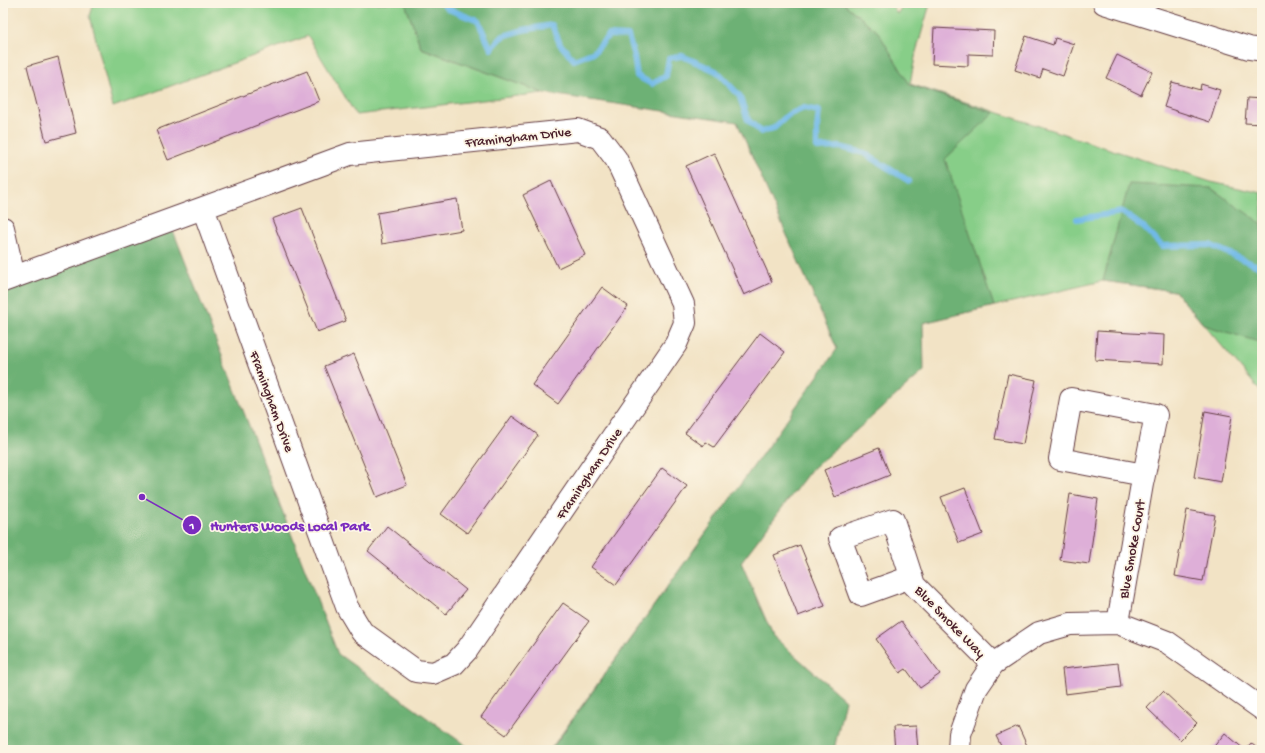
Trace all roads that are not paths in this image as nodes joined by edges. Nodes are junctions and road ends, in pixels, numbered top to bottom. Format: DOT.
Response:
graph roads {
  1 [pos="1104,3"];
  2 [pos="1262,50"];
  3 [pos="203,208"];
  4 [pos="3,228"];
  5 [pos="9,279"];
  6 [pos="1144,475"];
  7 [pos="911,577"];
  8 [pos="1118,623"];
  9 [pos="993,664"];
  10 [pos="1262,709"];
  11 [pos="959,750"];
  1 -- 2 [label="street"];
  3 -- 3 [label="street, Framingham Drive"];
  3 -- 5 [label="street, Framingham Drive"];
  4 -- 5 [label="street"];
  6 -- 6 [label="street, Blue Smoke Court"];
  6 -- 8 [label="street, Blue Smoke Court"];
  7 -- 9 [label="street, Blue Smoke Way"];
  8 -- 9 [label="street"];
  8 -- 10 [label="street"];
  9 -- 11 [label="street"];
}
